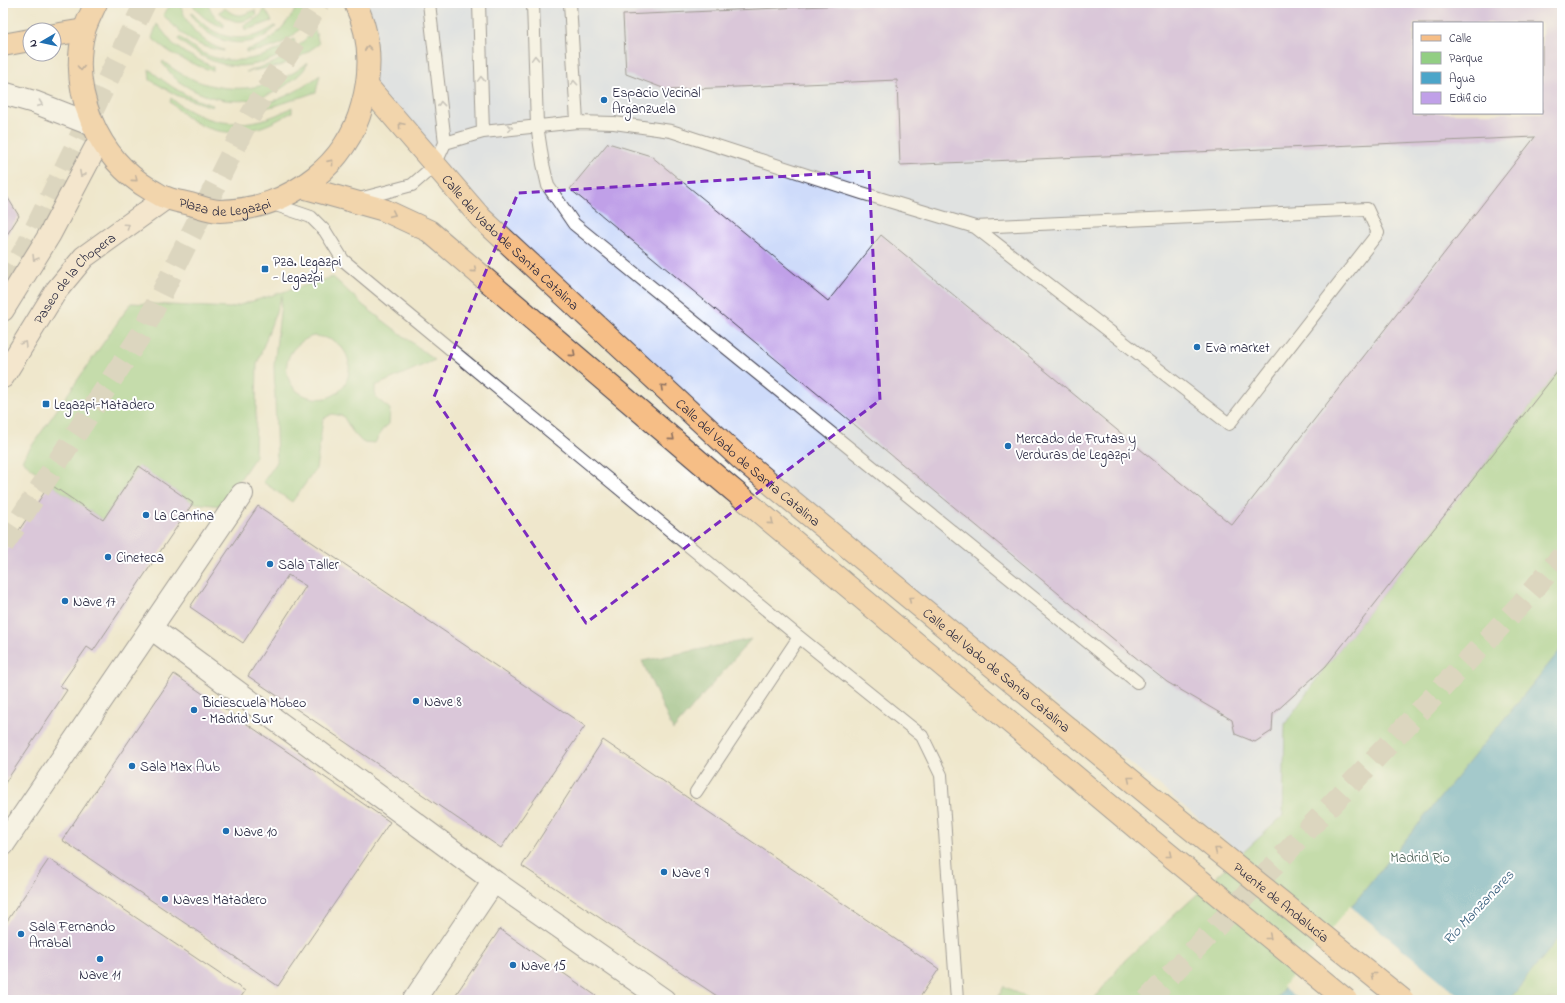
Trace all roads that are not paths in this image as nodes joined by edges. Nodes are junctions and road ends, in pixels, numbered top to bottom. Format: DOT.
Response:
graph roads {
  1 [pos="96,3"];
  2 [pos="355,3"];
  3 [pos="429,3"];
  4 [pos="479,3"];
  5 [pos="533,3"];
  6 [pos="570,3"];
  7 [pos="84,30"];
  8 [pos="62,34"];
  9 [pos="22,41"];
  10 [pos="3,45"];
  11 [pos="368,87"];
  12 [pos="3,93"];
  13 [pos="577,122"];
  14 [pos="538,125"];
  15 [pos="96,132"];
  16 [pos="483,132"];
  17 [pos="445,142"];
  18 [pos="435,165"];
  19 [pos="302,187"];
  20 [pos="166,198"];
  21 [pos="350,201"];
  22 [pos="270,203"];
  23 [pos="975,227"];
  24 [pos="3,310"];
  25 [pos="3,377"];
  26 [pos="242,494"];
  27 [pos="151,628"];
  28 [pos="799,637"];
  29 [pos="1137,682"];
  30 [pos="696,792"];
  31 [pos="1160,804"];
  32 [pos="3,845"];
  33 [pos="495,882"];
  34 [pos="414,1000"];
  35 [pos="664,1000"];
  36 [pos="957,1000"];
  37 [pos="1346,1000"];
  38 [pos="1403,1000"];
  1 -- 7 [label="main road, Plaza de Legazpi"];
  11 -- 2 [label="main road, Plaza de Legazpi, one-way"];
  17 -- 3 [label="lane, one-way"];
  16 -- 4 [label="lane, one-way"];
  14 -- 5 [label="lane, one-way"];
  13 -- 6 [label="lane, one-way"];
  7 -- 8 [label="main road"];
  7 -- 15 [label="main road, Plaza de Legazpi, one-way"];
  9 -- 10 [label="main road"];
  18 -- 11 [label="main road, Calle del Vado de Santa Catalina, one-way"];
  19 -- 11 [label="main road, Plaza de Legazpi, one-way"];
  12 -- 15 [label="street, one-way"];
  13 -- 14 [label="lane"];
  13 -- 23 [label="lane"];
  16 -- 14 [label="lane, one-way"];
  14 -- 29 [label="lane"];
  15 -- 20 [label="main road, Plaza de Legazpi, one-way"];
  15 -- 24 [label="street, one-way"];
  16 -- 17 [label="lane"];
  17 -- 18 [label="lane"];
  18 -- 21 [label="lane"];
  31 -- 18 [label="main road, Calle del Vado de Santa Catalina, one-way"];
  19 -- 21 [label="main road"];
  19 -- 22 [label="main road, Plaza de Legazpi"];
  20 -- 22 [label="main road, Plaza de Legazpi"];
  25 -- 20 [label="street, Paseo de la Chopera, one-way"];
  21 -- 37 [label="main road, one-way, bridge"];
  22 -- 28 [label="lane"];
  23 -- 23 [label="lane"];
  26 -- 27 [label="street"];
  27 -- 32 [label="street"];
  27 -- 33 [label="street"];
  28 -- 30 [label="lane"];
  28 -- 36 [label="lane"];
  38 -- 31 [label="main road, Puente de Andalucía, one-way, bridge"];
  33 -- 34 [label="street"];
  33 -- 35 [label="street"];
}
